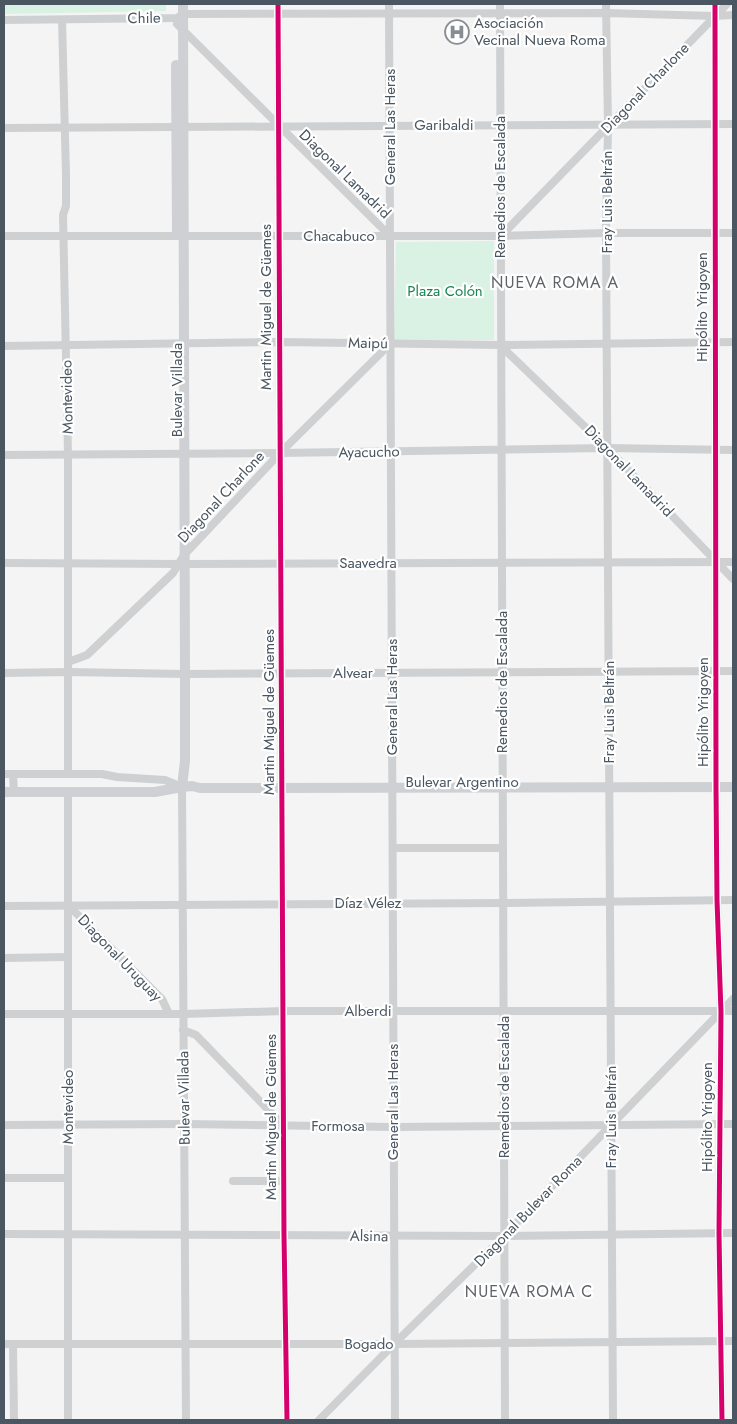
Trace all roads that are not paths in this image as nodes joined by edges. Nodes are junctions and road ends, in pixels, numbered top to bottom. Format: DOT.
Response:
graph roads {
  1 [pos="177,4"];
  2 [pos="278,4"];
  3 [pos="389,4"];
  4 [pos="500,4"];
  5 [pos="606,4"];
  6 [pos="715,4"];
  7 [pos="727,4"];
  8 [pos="606,13"];
  9 [pos="278,14"];
  10 [pos="389,14"];
  11 [pos="500,14"];
  12 [pos="733,15"];
  13 [pos="715,16"];
  14 [pos="180,18"];
  15 [pos="4,20"];
  16 [pos="62,20"];
  17 [pos="714,124"];
  18 [pos="733,124"];
  19 [pos="500,125"];
  20 [pos="179,126"];
  21 [pos="278,126"];
  22 [pos="390,126"];
  23 [pos="608,126"];
  24 [pos="64,127"];
  25 [pos="4,128"];
  26 [pos="606,233"];
  27 [pos="715,233"];
  28 [pos="733,233"];
  29 [pos="64,235"];
  30 [pos="180,235"];
  31 [pos="4,236"];
  32 [pos="278,236"];
  33 [pos="390,236"];
  34 [pos="500,236"];
  35 [pos="279,342"];
  36 [pos="733,342"];
  37 [pos="180,343"];
  38 [pos="715,343"];
  39 [pos="390,344"];
  40 [pos="608,344"];
  41 [pos="66,345"];
  42 [pos="500,345"];
  43 [pos="4,346"];
  44 [pos="607,448"];
  45 [pos="501,450"];
  46 [pos="715,450"];
  47 [pos="733,450"];
  48 [pos="391,452"];
  49 [pos="280,453"];
  50 [pos="181,454"];
  51 [pos="4,455"];
  52 [pos="68,455"];
  53 [pos="183,561"];
  54 [pos="608,562"];
  55 [pos="716,562"];
  56 [pos="733,562"];
  57 [pos="4,563"];
  58 [pos="68,563"];
  59 [pos="392,563"];
  60 [pos="502,563"];
  61 [pos="280,564"];
  62 [pos="733,579"];
  63 [pos="68,662"];
  64 [pos="609,670"];
  65 [pos="716,671"];
  66 [pos="733,671"];
  67 [pos="68,672"];
  68 [pos="502,672"];
  69 [pos="4,673"];
  70 [pos="281,673"];
  71 [pos="392,673"];
  72 [pos="182,674"];
  73 [pos="4,774"];
  74 [pos="13,774"];
  75 [pos="68,774"];
  76 [pos="117,778"];
  77 [pos="733,781"];
  78 [pos="609,784"];
  79 [pos="716,784"];
  80 [pos="282,785"];
  81 [pos="392,785"];
  82 [pos="503,785"];
  83 [pos="187,787"];
  84 [pos="733,787"];
  85 [pos="9,792"];
  86 [pos="118,792"];
  87 [pos="68,793"];
  88 [pos="393,848"];
  89 [pos="503,848"];
  90 [pos="716,900"];
  91 [pos="733,900"];
  92 [pos="611,902"];
  93 [pos="282,903"];
  94 [pos="393,903"];
  95 [pos="503,903"];
  96 [pos="68,905"];
  97 [pos="4,906"];
  98 [pos="183,906"];
  99 [pos="68,957"];
  100 [pos="4,958"];
  101 [pos="733,999"];
  102 [pos="611,1010"];
  103 [pos="393,1011"];
  104 [pos="504,1011"];
  105 [pos="733,1011"];
  106 [pos="284,1012"];
  107 [pos="721,1012"];
  108 [pos="4,1014"];
  109 [pos="68,1014"];
  110 [pos="169,1014"];
  111 [pos="183,1014"];
  112 [pos="183,1030"];
  113 [pos="184,1124"];
  114 [pos="719,1124"];
  115 [pos="733,1124"];
  116 [pos="4,1125"];
  117 [pos="69,1125"];
  118 [pos="504,1125"];
  119 [pos="611,1125"];
  120 [pos="284,1126"];
  121 [pos="393,1126"];
  122 [pos="4,1178"];
  123 [pos="68,1178"];
  124 [pos="233,1181"];
  125 [pos="284,1182"];
  126 [pos="719,1233"];
  127 [pos="733,1233"];
  128 [pos="4,1234"];
  129 [pos="68,1234"];
  130 [pos="612,1234"];
  131 [pos="284,1235"];
  132 [pos="185,1236"];
  133 [pos="393,1236"];
  134 [pos="504,1236"];
  135 [pos="612,1341"];
  136 [pos="721,1341"];
  137 [pos="733,1341"];
  138 [pos="505,1342"];
  139 [pos="4,1344"];
  140 [pos="13,1344"];
  141 [pos="68,1344"];
  142 [pos="185,1344"];
  143 [pos="285,1344"];
  144 [pos="394,1344"];
  145 [pos="14,1420"];
  146 [pos="68,1420"];
  147 [pos="186,1420"];
  148 [pos="287,1420"];
  149 [pos="319,1420"];
  150 [pos="395,1420"];
  151 [pos="505,1420"];
  152 [pos="613,1420"];
  153 [pos="722,1420"];
  1 -- 14 [label="main road, Bulevar Villada"];
  2 -- 9 [label="street, Martin Miguel de Güemes"];
  3 -- 10 [label="street, General Las Heras"];
  4 -- 11 [label="street, Remedios de Escalada"];
  5 -- 8 [label="street, Fray Luis Beltrán"];
  6 -- 13 [label="street, Hipólito Yrigoyen"];
  7 -- 13 [label="street, Diagonal Charlone"];
  8 -- 11 [label="street, Chile"];
  8 -- 13 [label="street, Chile"];
  8 -- 23 [label="street, Fray Luis Beltrán"];
  9 -- 10 [label="street, Chile"];
  9 -- 14 [label="street, Chile"];
  9 -- 21 [label="street, Martin Miguel de Güemes"];
  10 -- 11 [label="street, Chile"];
  10 -- 22 [label="street, General Las Heras"];
  11 -- 19 [label="street, Remedios de Escalada"];
  12 -- 13 [label="street, Chile"];
  13 -- 17 [label="street, Hipólito Yrigoyen"];
  13 -- 23 [label="street, Diagonal Charlone"];
  14 -- 16 [label="street, Chile"];
  14 -- 20 [label="main road, Bulevar Villada"];
  14 -- 21 [label="street, Diagonal Lamadrid"];
  15 -- 16 [label="street, Chile"];
  16 -- 24 [label="street, Montevideo"];
  17 -- 18 [label="street, Garibaldi"];
  17 -- 23 [label="street, Garibaldi"];
  17 -- 27 [label="street, Hipólito Yrigoyen"];
  19 -- 22 [label="street, Garibaldi"];
  19 -- 23 [label="street, Garibaldi"];
  19 -- 34 [label="street, Remedios de Escalada"];
  20 -- 21 [label="street, Garibaldi"];
  20 -- 24 [label="street, Garibaldi"];
  20 -- 30 [label="main road, Bulevar Villada"];
  21 -- 22 [label="street, Garibaldi"];
  21 -- 32 [label="street, Martin Miguel de Güemes"];
  21 -- 33 [label="street, Diagonal Lamadrid"];
  22 -- 33 [label="street, General Las Heras"];
  23 -- 26 [label="street, Fray Luis Beltrán"];
  23 -- 34 [label="street, Diagonal Charlone"];
  24 -- 25 [label="street, Garibaldi"];
  24 -- 29 [label="street, Montevideo"];
  26 -- 27 [label="street, Chacabuco"];
  26 -- 34 [label="street, Chacabuco"];
  26 -- 40 [label="street, Fray Luis Beltrán"];
  27 -- 28 [label="street, Chacabuco"];
  27 -- 38 [label="street, Hipólito Yrigoyen"];
  29 -- 30 [label="street, Chacabuco"];
  29 -- 31 [label="street, Chacabuco"];
  29 -- 41 [label="street, Montevideo"];
  30 -- 32 [label="street, Chacabuco"];
  30 -- 37 [label="main road, Bulevar Villada"];
  32 -- 33 [label="street, Chacabuco"];
  32 -- 35 [label="street, Martin Miguel de Güemes"];
  33 -- 34 [label="street, Chacabuco"];
  33 -- 39 [label="street, General Las Heras"];
  34 -- 42 [label="street, Remedios de Escalada"];
  35 -- 37 [label="street, Maipú"];
  35 -- 39 [label="street, Maipú"];
  35 -- 49 [label="street, Martin Miguel de Güemes"];
  36 -- 38 [label="street, Maipú"];
  37 -- 41 [label="street, Maipú"];
  37 -- 50 [label="main road, Bulevar Villada"];
  38 -- 40 [label="street, Maipú"];
  38 -- 46 [label="street, Hipólito Yrigoyen"];
  39 -- 42 [label="street, Maipú"];
  39 -- 48 [label="street, General Las Heras"];
  39 -- 49 [label="street, Diagonal Charlone"];
  40 -- 42 [label="street, Maipú"];
  40 -- 44 [label="street, Fray Luis Beltrán"];
  41 -- 43 [label="street, Maipú"];
  41 -- 52 [label="street, Montevideo"];
  42 -- 44 [label="street, Diagonal Lamadrid"];
  42 -- 45 [label="street, Remedios de Escalada"];
  44 -- 45 [label="street, Ayacucho"];
  44 -- 46 [label="street, Ayacucho"];
  44 -- 54 [label="street, Fray Luis Beltrán"];
  44 -- 55 [label="street, Diagonal Lamadrid"];
  45 -- 48 [label="street, Ayacucho"];
  45 -- 60 [label="street, Remedios de Escalada"];
  46 -- 47 [label="street, Ayacucho"];
  46 -- 55 [label="street, Hipólito Yrigoyen"];
  48 -- 49 [label="street, Ayacucho"];
  48 -- 59 [label="street, General Las Heras"];
  49 -- 50 [label="street, Ayacucho"];
  49 -- 53 [label="street, Diagonal Charlone"];
  49 -- 61 [label="street, Martin Miguel de Güemes"];
  50 -- 52 [label="street, Ayacucho"];
  50 -- 53 [label="main road, Bulevar Villada"];
  51 -- 52 [label="street, Ayacucho"];
  52 -- 58 [label="street, Montevideo"];
  53 -- 58 [label="street, Saavedra"];
  53 -- 61 [label="street, Saavedra"];
  53 -- 63 [label="street, Diagonal Charlone"];
  53 -- 72 [label="main road, Bulevar Villada"];
  54 -- 55 [label="street, Saavedra"];
  54 -- 60 [label="street, Saavedra"];
  54 -- 64 [label="street, Fray Luis Beltrán"];
  55 -- 56 [label="street, Saavedra"];
  55 -- 62 [label="street, Diagonal Lamadrid"];
  55 -- 65 [label="street, Hipólito Yrigoyen"];
  57 -- 58 [label="street, Saavedra"];
  58 -- 63 [label="street, Montevideo"];
  59 -- 60 [label="street, Saavedra"];
  59 -- 61 [label="street, Saavedra"];
  59 -- 71 [label="street, General Las Heras"];
  60 -- 68 [label="street, Remedios de Escalada"];
  61 -- 70 [label="street, Martin Miguel de Güemes"];
  63 -- 67 [label="street, Montevideo"];
  64 -- 65 [label="street, Alvear"];
  64 -- 68 [label="street, Alvear"];
  64 -- 78 [label="street, Fray Luis Beltrán"];
  65 -- 66 [label="street, Alvear"];
  65 -- 79 [label="street, Hipólito Yrigoyen"];
  67 -- 69 [label="street, Alvear"];
  67 -- 72 [label="street, Alvear"];
  67 -- 75 [label="street, Montevideo"];
  68 -- 71 [label="street, Alvear"];
  68 -- 82 [label="street, Remedios de Escalada"];
  70 -- 71 [label="street, Alvear"];
  70 -- 72 [label="street, Alvear"];
  70 -- 80 [label="street, Martin Miguel de Güemes"];
  71 -- 81 [label="street, General Las Heras"];
  72 -- 83 [label="main road, Bulevar Villada"];
  73 -- 74 [label="street"];
  74 -- 75 [label="street"];
  74 -- 85 [label="street"];
  75 -- 76 [label="street"];
  76 -- 83 [label="street"];
  76 -- 86 [label="street"];
  77 -- 79 [label="main road, Bulevar Argentino"];
  78 -- 79 [label="main road, Bulevar Argentino"];
  78 -- 82 [label="main road, Bulevar Argentino"];
  78 -- 92 [label="street, Fray Luis Beltrán"];
  79 -- 84 [label="main road, Bulevar Argentino"];
  79 -- 90 [label="street, Hipólito Yrigoyen"];
  80 -- 81 [label="main road, Bulevar Argentino"];
  80 -- 83 [label="main road, Bulevar Argentino"];
  80 -- 93 [label="street, Martin Miguel de Güemes"];
  81 -- 82 [label="main road, Bulevar Argentino"];
  81 -- 88 [label="street, General Las Heras"];
  82 -- 89 [label="street, Remedios de Escalada"];
  83 -- 86 [label="main road, Bulevar Argentino"];
  83 -- 98 [label="street, Bulevar Villada"];
  85 -- 87 [label="main road, Bulevar Argentino"];
  86 -- 87 [label="main road, Bulevar Argentino"];
  87 -- 96 [label="street, Montevideo"];
  88 -- 89 [label="street"];
  88 -- 94 [label="street, General Las Heras"];
  89 -- 95 [label="street, Remedios de Escalada"];
  90 -- 91 [label="street, Díaz Vélez"];
  90 -- 92 [label="street, Díaz Vélez"];
  90 -- 107 [label="street, Hipólito Yrigoyen"];
  92 -- 95 [label="street, Díaz Vélez"];
  92 -- 102 [label="street, Fray Luis Beltrán"];
  93 -- 94 [label="street, Díaz Vélez"];
  93 -- 98 [label="street, Díaz Vélez"];
  93 -- 106 [label="street, Martin Miguel de Güemes"];
  94 -- 95 [label="street, Díaz Vélez"];
  94 -- 103 [label="street, General Las Heras"];
  95 -- 104 [label="street, Remedios de Escalada"];
  96 -- 97 [label="street, Díaz Vélez"];
  96 -- 98 [label="street, Díaz Vélez"];
  96 -- 99 [label="street, Montevideo"];
  96 -- 110 [label="street, Diagonal Uruguay"];
  98 -- 111 [label="street, Bulevar Villada"];
  99 -- 100 [label="street"];
  99 -- 109 [label="street, Montevideo"];
  101 -- 107 [label="street, Diagonal Bulevar Roma"];
  102 -- 104 [label="street, Alberdi"];
  102 -- 107 [label="street, Alberdi"];
  102 -- 119 [label="street, Fray Luis Beltrán"];
  103 -- 104 [label="street, Alberdi"];
  103 -- 106 [label="street, Alberdi"];
  103 -- 121 [label="street, General Las Heras"];
  104 -- 118 [label="street, Remedios de Escalada"];
  105 -- 107 [label="street, Alberdi"];
  106 -- 111 [label="street, Alberdi"];
  106 -- 120 [label="street, Martin Miguel de Güemes"];
  107 -- 114 [label="street, Hipólito Yrigoyen"];
  107 -- 119 [label="street, Diagonal Bulevar Roma"];
  108 -- 109 [label="street, Alberdi"];
  109 -- 110 [label="street, Alberdi"];
  109 -- 117 [label="street, Montevideo"];
  110 -- 111 [label="street, Alberdi"];
  111 -- 112 [label="street, Bulevar Villada"];
  112 -- 113 [label="street, Bulevar Villada"];
  112 -- 120 [label="street"];
  113 -- 117 [label="street, Formosa"];
  113 -- 120 [label="street, Formosa"];
  113 -- 132 [label="street, Bulevar Villada"];
  114 -- 115 [label="street, Formosa"];
  114 -- 119 [label="street, Formosa"];
  114 -- 126 [label="street, Hipólito Yrigoyen"];
  116 -- 117 [label="street, Formosa"];
  117 -- 123 [label="street, Montevideo"];
  118 -- 119 [label="street, Formosa"];
  118 -- 121 [label="street, Formosa"];
  118 -- 134 [label="street, Remedios de Escalada"];
  119 -- 130 [label="street, Fray Luis Beltrán"];
  119 -- 134 [label="street, Diagonal Bulevar Roma"];
  120 -- 121 [label="street, Formosa"];
  120 -- 125 [label="street, Martin Miguel de Güemes"];
  121 -- 133 [label="street, General Las Heras"];
  122 -- 123 [label="street"];
  123 -- 129 [label="street, Montevideo"];
  124 -- 125 [label="street"];
  125 -- 131 [label="street, Martin Miguel de Güemes"];
  126 -- 127 [label="street, Alsina"];
  126 -- 130 [label="street, Alsina"];
  126 -- 136 [label="street, Hipólito Yrigoyen"];
  128 -- 129 [label="street, Alsina"];
  129 -- 132 [label="street, Alsina"];
  129 -- 141 [label="street, Montevideo"];
  130 -- 134 [label="street, Alsina"];
  130 -- 135 [label="street, Fray Luis Beltrán"];
  131 -- 132 [label="street, Alsina"];
  131 -- 133 [label="street, Alsina"];
  131 -- 143 [label="street, Martin Miguel de Güemes"];
  132 -- 142 [label="street, Bulevar Villada"];
  133 -- 134 [label="street, Alsina"];
  133 -- 144 [label="street, General Las Heras"];
  134 -- 138 [label="street, Remedios de Escalada"];
  134 -- 144 [label="street, Diagonal Bulevar Roma"];
  135 -- 136 [label="street, Bogado"];
  135 -- 138 [label="street, Bogado"];
  135 -- 152 [label="street, Fray Luis Beltrán"];
  136 -- 137 [label="street, Bogado"];
  136 -- 153 [label="street, Hipólito Yrigoyen"];
  138 -- 144 [label="street, Bogado"];
  138 -- 151 [label="street, Remedios de Escalada"];
  139 -- 140 [label="street, Bogado"];
  140 -- 141 [label="street, Bogado"];
  140 -- 145 [label="street"];
  141 -- 142 [label="street, Bogado"];
  141 -- 146 [label="street, Montevideo"];
  142 -- 143 [label="street, Bogado"];
  142 -- 147 [label="street, Bulevar Villada"];
  143 -- 144 [label="street, Bogado"];
  143 -- 148 [label="street, Martin Miguel de Güemes"];
  144 -- 149 [label="street, Diagonal Bulevar Roma"];
  144 -- 150 [label="street, General Las Heras"];
}
